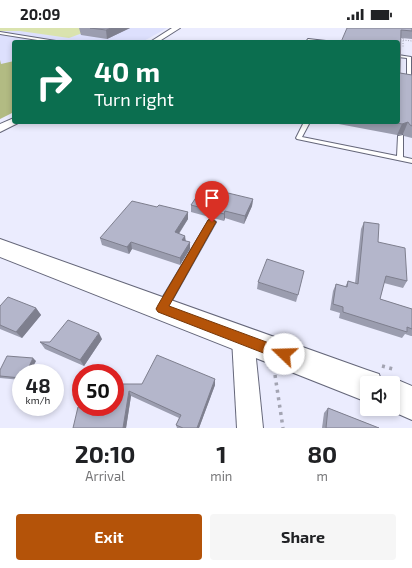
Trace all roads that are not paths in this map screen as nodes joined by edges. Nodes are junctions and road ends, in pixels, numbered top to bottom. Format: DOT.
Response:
graph roads {
  1 [pos="177,28"];
  2 [pos="0,33"];
  3 [pos="44,40"];
  4 [pos="156,40"];
  5 [pos="400,56"];
  6 [pos="400,79"];
  7 [pos="12,122"];
  8 [pos="306,124"];
  9 [pos="0,129"];
  10 [pos="401,136"];
  11 [pos="400,158"];
  12 [pos="412,161"];
  13 [pos="212,222"];
  14 [pos="0,248"];
  15 [pos="162,309"];
  16 [pos="242,339"];
  17 [pos="360,383"];
  18 [pos="400,398"];
  19 [pos="412,402"];
  20 [pos="250,428"];
  1 -- 4 [label="street"];
  2 -- 3 [label="lane"];
  5 -- 6 [label="lane"];
  7 -- 9 [label="street"];
  8 -- 11 [label="lane"];
  10 -- 11 [label="lane"];
  11 -- 12 [label="lane"];
  13 -- 15 [label="lane"];
  14 -- 15 [label="main road"];
  15 -- 16 [label="main road"];
  16 -- 17 [label="main road"];
  16 -- 20 [label="street"];
  18 -- 19 [label="main road"];
}
